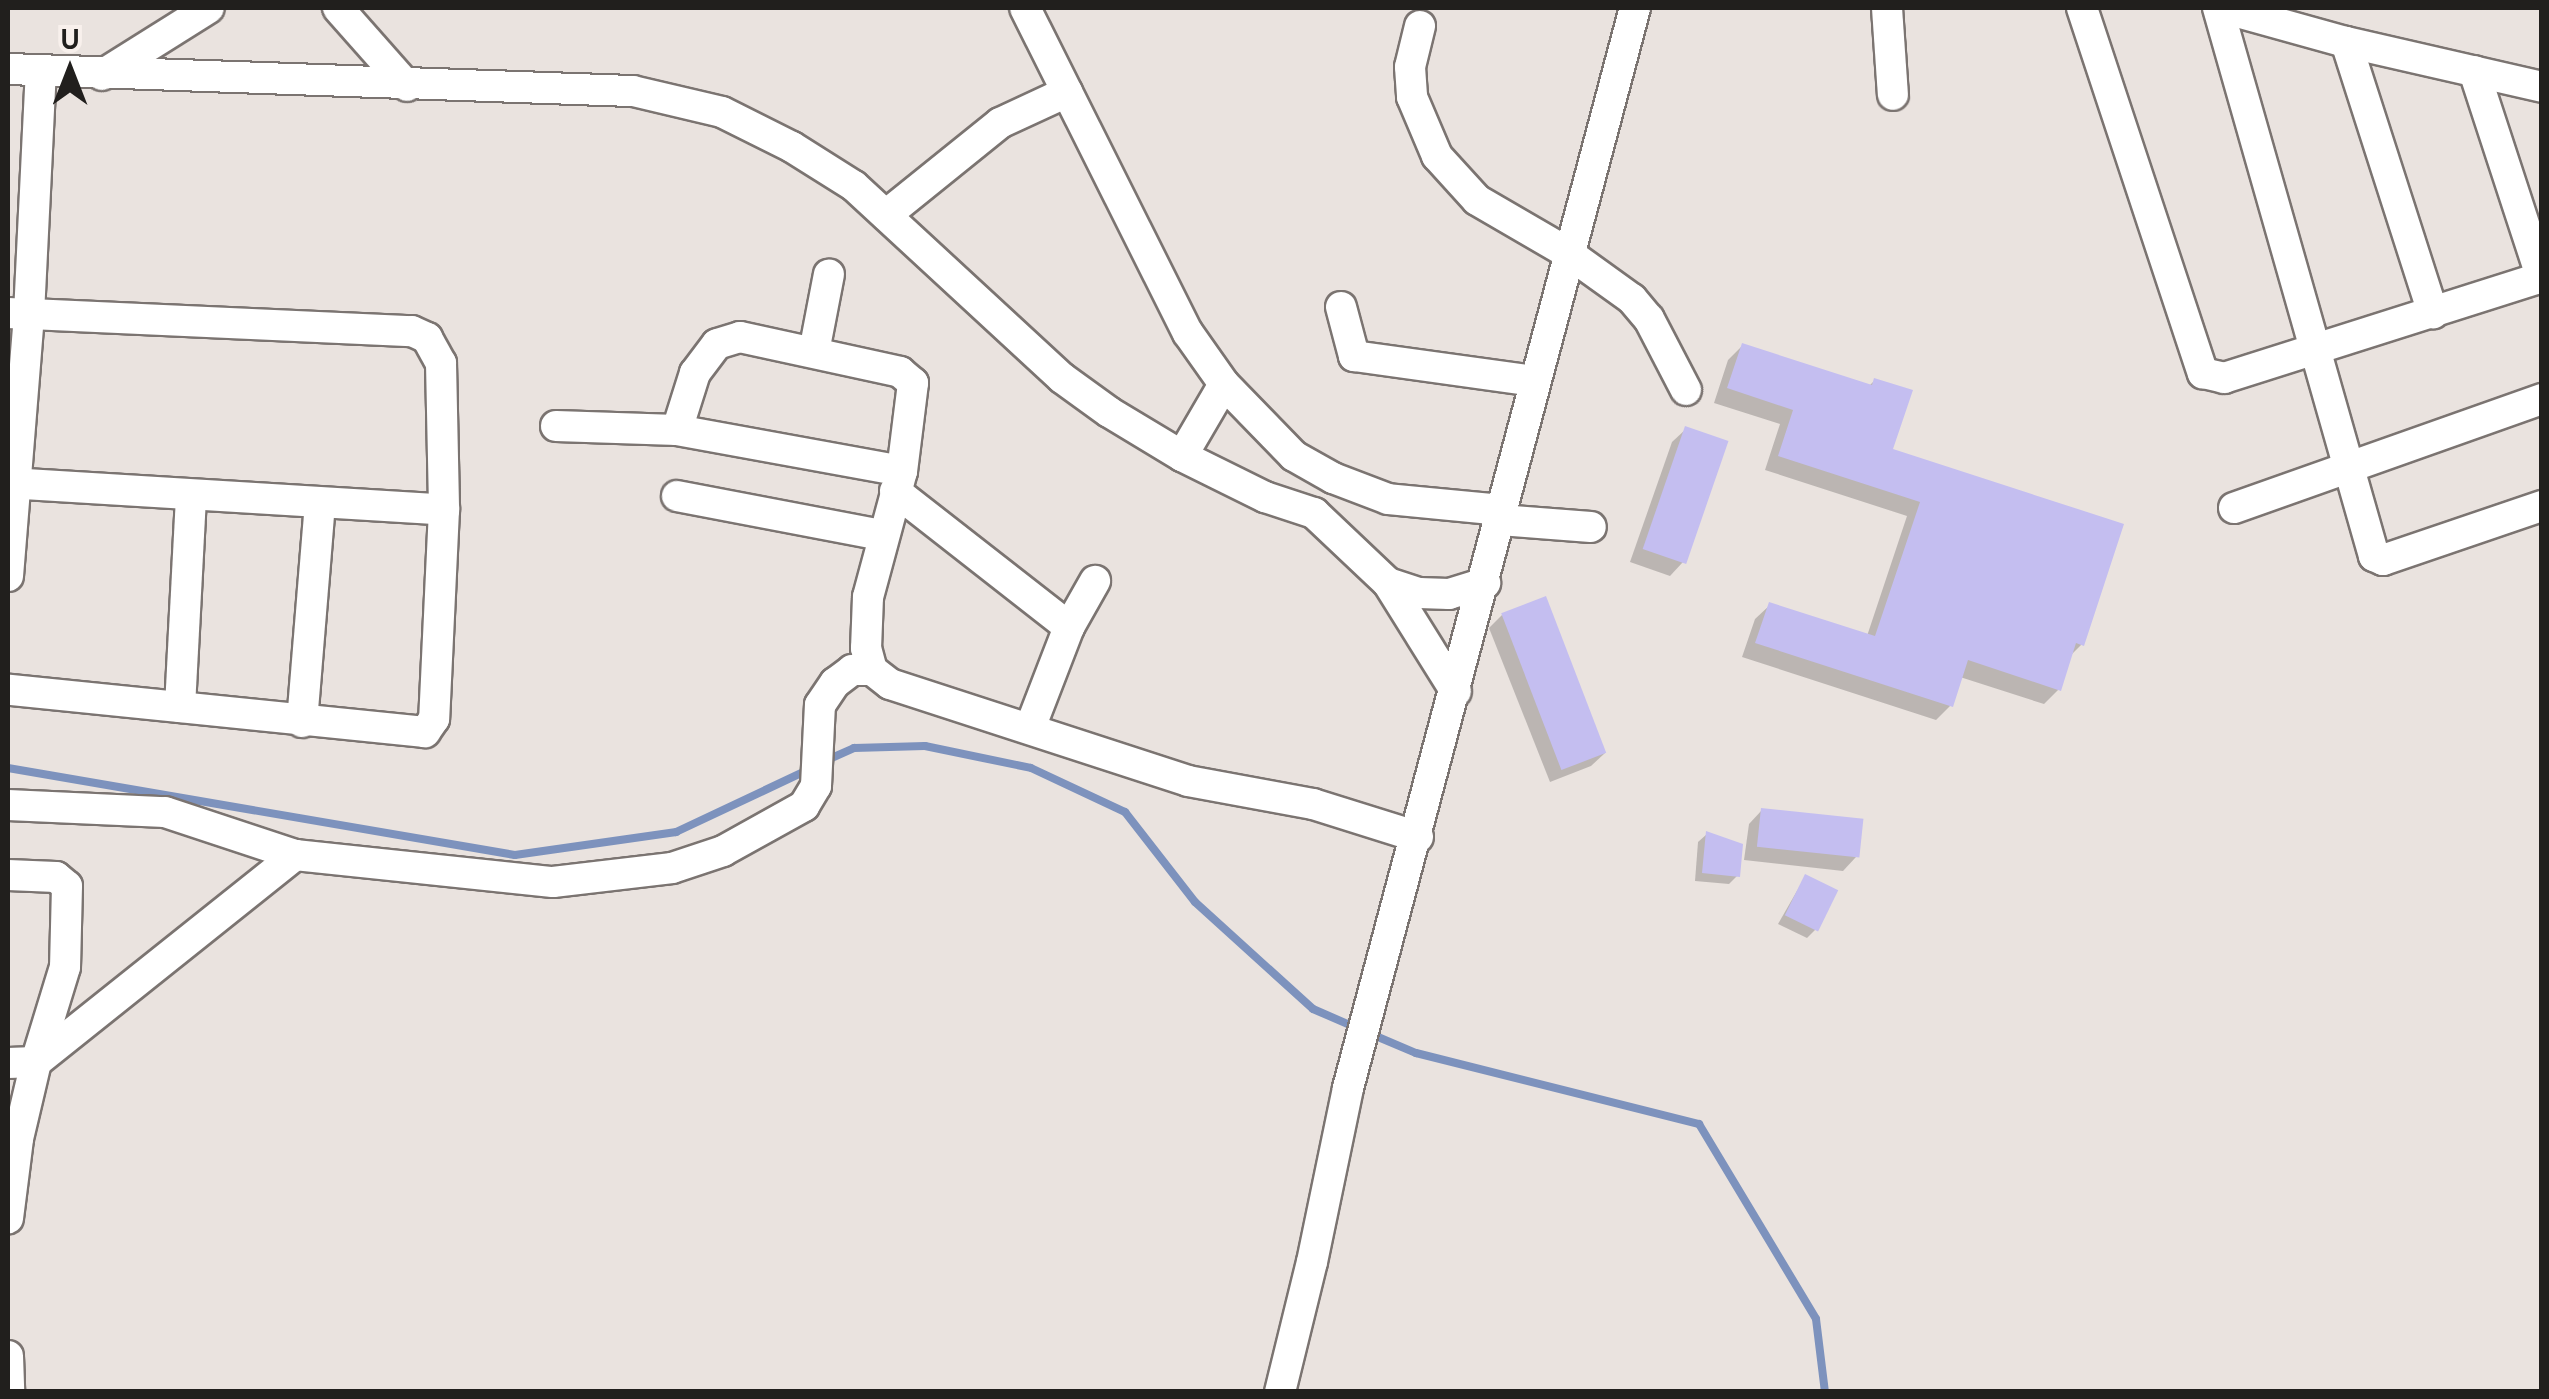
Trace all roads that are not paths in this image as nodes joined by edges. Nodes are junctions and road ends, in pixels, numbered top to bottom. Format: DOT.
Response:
graph roads {
  1 [pos="209,8"];
  2 [pos="338,8"];
  3 [pos="1025,8"];
  4 [pos="1635,8"];
  5 [pos="1887,8"];
  6 [pos="2082,8"];
  7 [pos="2220,8"];
  8 [pos="1420,26"];
  9 [pos="2346,42"];
  10 [pos="8,69"];
  11 [pos="41,71"];
  12 [pos="2474,71"];
  13 [pos="102,75"];
  14 [pos="406,86"];
  15 [pos="2542,87"];
  16 [pos="1067,92"];
  17 [pos="1892,95"];
  18 [pos="886,216"];
  19 [pos="1568,253"];
  20 [pos="828,274"];
  21 [pos="2541,278"];
  22 [pos="1341,307"];
  23 [pos="2433,313"];
  24 [pos="18,314"];
  25 [pos="2316,351"];
  26 [pos="814,352"];
  27 [pos="1535,381"];
  28 [pos="1224,384"];
  29 [pos="1686,390"];
  30 [pos="2542,399"];
  31 [pos="556,426"];
  32 [pos="678,430"];
  33 [pos="1182,456"];
  34 [pos="2348,466"];
  35 [pos="1333,478"];
  36 [pos="898,481"];
  37 [pos="10,484"];
  38 [pos="190,495"];
  39 [pos="677,496"];
  40 [pos="320,504"];
  41 [pos="2542,506"];
  42 [pos="2234,508"];
  43 [pos="444,510"];
  44 [pos="1314,512"];
  45 [pos="1501,515"];
  46 [pos="1591,527"];
  47 [pos="882,535"];
  48 [pos="8,576"];
  49 [pos="1095,581"];
  50 [pos="1485,582"];
  51 [pos="1388,584"];
  52 [pos="1068,627"];
  53 [pos="872,670"];
  54 [pos="8,690"];
  55 [pos="1456,692"];
  56 [pos="180,707"];
  57 [pos="302,722"];
  58 [pos="1030,728"];
  59 [pos="8,806"];
  60 [pos="1418,837"];
  61 [pos="295,855"];
  62 [pos="8,875"];
  63 [pos="22,1063"];
  64 [pos="8,1218"];
  65 [pos="8,1356"];
  66 [pos="9,1392"];
  67 [pos="1280,1392"];
  1 -- 13 [label="street"];
  2 -- 14 [label="street"];
  3 -- 16 [label="street"];
  4 -- 19 [label="street"];
  5 -- 17 [label="street"];
  6 -- 25 [label="street"];
  7 -- 9 [label="street"];
  7 -- 25 [label="street"];
  8 -- 19 [label="street"];
  9 -- 12 [label="street"];
  9 -- 23 [label="street"];
  10 -- 11 [label="street"];
  11 -- 13 [label="street"];
  11 -- 24 [label="street"];
  12 -- 15 [label="street"];
  12 -- 21 [label="street"];
  13 -- 14 [label="street"];
  14 -- 18 [label="street"];
  16 -- 18 [label="street"];
  16 -- 28 [label="street"];
  18 -- 33 [label="street"];
  19 -- 27 [label="street"];
  19 -- 29 [label="street"];
  20 -- 26 [label="street"];
  21 -- 23 [label="street"];
  22 -- 27 [label="street"];
  23 -- 25 [label="street"];
  24 -- 37 [label="street"];
  24 -- 43 [label="street"];
  25 -- 34 [label="street"];
  26 -- 32 [label="street"];
  26 -- 36 [label="street"];
  27 -- 45 [label="street"];
  28 -- 33 [label="street"];
  28 -- 35 [label="street"];
  30 -- 34 [label="street"];
  31 -- 32 [label="street"];
  32 -- 36 [label="street"];
  33 -- 44 [label="street"];
  34 -- 41 [label="street"];
  34 -- 42 [label="street"];
  35 -- 44 [label="street"];
  35 -- 45 [label="street"];
  36 -- 47 [label="street"];
  36 -- 52 [label="street"];
  37 -- 38 [label="street"];
  37 -- 48 [label="street"];
  38 -- 40 [label="street"];
  38 -- 56 [label="street"];
  39 -- 47 [label="street"];
  40 -- 43 [label="street"];
  40 -- 57 [label="street"];
  43 -- 57 [label="street"];
  44 -- 51 [label="street"];
  45 -- 46 [label="street"];
  45 -- 50 [label="street"];
  47 -- 53 [label="street"];
  49 -- 52 [label="street"];
  50 -- 51 [label="street"];
  50 -- 55 [label="street"];
  51 -- 55 [label="street"];
  52 -- 58 [label="street"];
  53 -- 58 [label="street"];
  53 -- 61 [label="street"];
  54 -- 56 [label="street"];
  55 -- 60 [label="street"];
  56 -- 57 [label="street"];
  58 -- 60 [label="street"];
  59 -- 61 [label="street"];
  60 -- 67 [label="street"];
  61 -- 63 [label="street"];
  62 -- 63 [label="street"];
  63 -- 64 [label="street"];
  65 -- 66 [label="street"];
}
